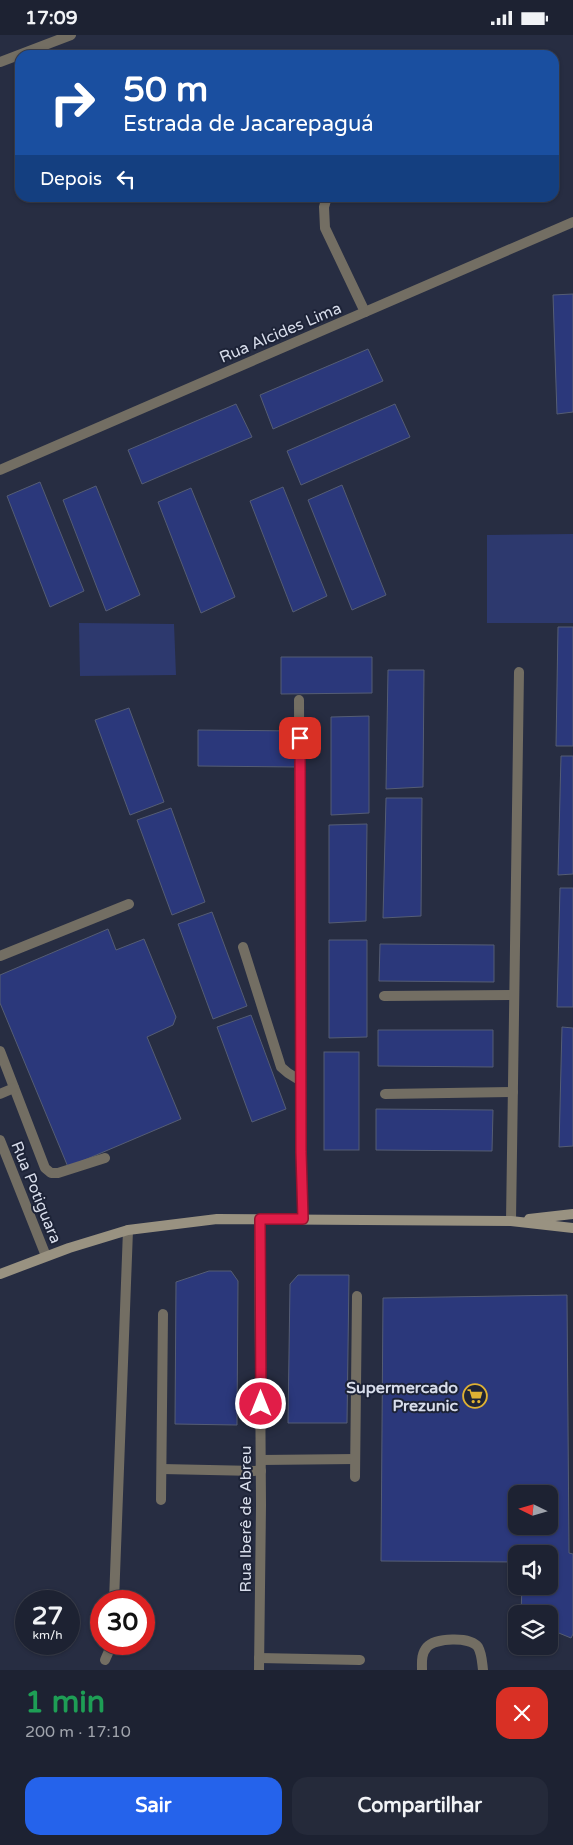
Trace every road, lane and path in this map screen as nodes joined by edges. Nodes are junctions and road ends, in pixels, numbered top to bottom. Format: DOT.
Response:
graph roads {
  1 [pos="71,35"];
  2 [pos="32,50"];
  3 [pos="15,56"];
  4 [pos="0,62"];
  5 [pos="326,202"];
  6 [pos="573,222"];
  7 [pos="365,312"];
  8 [pos="0,470"];
  9 [pos="519,672"];
  10 [pos="299,700"];
  11 [pos="130,904"];
  12 [pos="243,947"];
  13 [pos="0,956"];
  14 [pos="514,995"];
  15 [pos="384,996"];
  16 [pos="0,1051"];
  17 [pos="301,1081"];
  18 [pos="14,1088"];
  19 [pos="513,1092"];
  20 [pos="385,1093"];
  21 [pos="0,1094"];
  22 [pos="0,1140"];
  23 [pos="105,1158"];
  24 [pos="573,1214"];
  25 [pos="260,1219"];
  26 [pos="303,1219"];
  27 [pos="511,1221"];
  28 [pos="573,1228"];
  29 [pos="128,1230"];
  30 [pos="46,1256"];
  31 [pos="0,1274"];
  32 [pos="357,1296"];
  33 [pos="163,1314"];
  34 [pos="355,1459"];
  35 [pos="261,1460"];
  36 [pos="162,1469"];
  37 [pos="261,1471"];
  38 [pos="355,1477"];
  39 [pos="161,1499"];
  40 [pos="114,1590"];
  41 [pos="106,1655"];
  42 [pos="259,1658"];
  43 [pos="104,1660"];
  44 [pos="360,1660"];
  45 [pos="259,1670"];
  46 [pos="422,1670"];
  47 [pos="483,1670"];
  1 -- 2 [label="street"];
  3 -- 4 [label="street"];
  5 -- 7 [label="street"];
  6 -- 7 [label="street, Rua Alcides Lima"];
  7 -- 8 [label="street, Rua Alcides Lima"];
  9 -- 14 [label="street"];
  10 -- 17 [label="street"];
  11 -- 13 [label="street"];
  12 -- 17 [label="street"];
  14 -- 15 [label="street"];
  14 -- 19 [label="street"];
  16 -- 18 [label="street"];
  17 -- 26 [label="street"];
  18 -- 21 [label="street"];
  18 -- 23 [label="street"];
  19 -- 20 [label="street"];
  19 -- 27 [label="street"];
  22 -- 30 [label="street, Rua Potiguara"];
  24 -- 27 [label="main road"];
  25 -- 26 [label="main road"];
  25 -- 29 [label="main road"];
  25 -- 35 [label="street, Rua Iberê de Abreu"];
  26 -- 27 [label="main road"];
  27 -- 28 [label="main road"];
  29 -- 30 [label="main road"];
  29 -- 40 [label="street"];
  30 -- 31 [label="main road"];
  32 -- 34 [label="street"];
  33 -- 36 [label="street"];
  34 -- 35 [label="street"];
  34 -- 38 [label="street"];
  35 -- 37 [label="street, Rua Iberê de Abreu"];
  36 -- 37 [label="street"];
  36 -- 39 [label="street"];
  37 -- 42 [label="street, Rua Iberê de Abreu"];
  41 -- 43 [label="street"];
  42 -- 44 [label="street"];
  42 -- 45 [label="street, Rua Iberê de Abreu"];
  46 -- 47 [label="street"];
}
